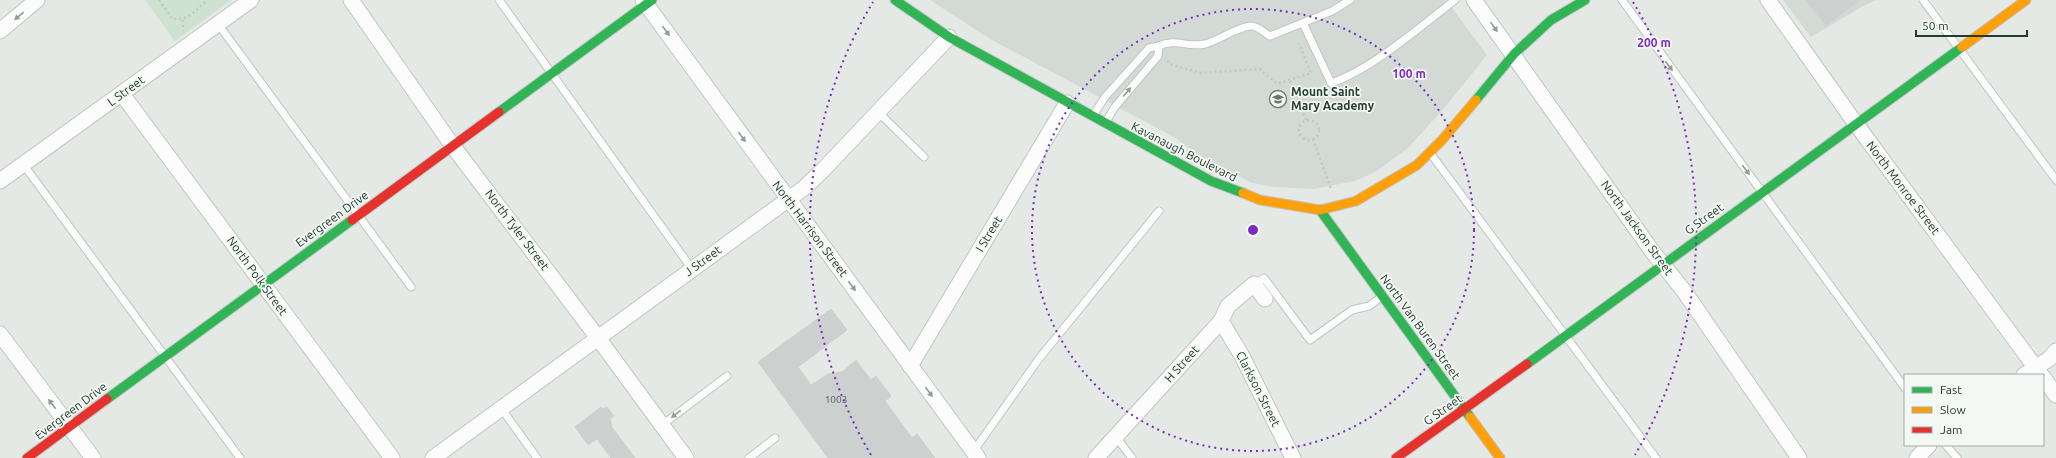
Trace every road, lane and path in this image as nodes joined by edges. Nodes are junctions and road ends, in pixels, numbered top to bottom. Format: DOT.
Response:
graph roads {
  1 [pos="37,0"];
  2 [pos="159,0"];
  3 [pos="208,0"];
  4 [pos="251,0"];
  5 [pos="351,0"];
  6 [pos="499,0"];
  7 [pos="895,0"];
  8 [pos="1350,0"];
  9 [pos="1455,0"];
  10 [pos="1474,0"];
  11 [pos="1585,0"];
  12 [pos="1622,0"];
  13 [pos="1768,0"];
  14 [pos="1923,0"];
  15 [pos="2026,0"];
  16 [pos="647,1"];
  17 [pos="1303,23"];
  18 [pos="218,24"];
  19 [pos="0,31"];
  20 [pos="949,37"];
  21 [pos="1297,39"];
  22 [pos="1159,46"];
  23 [pos="1958,50"];
  24 [pos="1514,54"];
  25 [pos="1162,57"];
  26 [pos="552,73"];
  27 [pos="1290,81"];
  28 [pos="122,94"];
  29 [pos="1067,103"];
  30 [pos="878,112"];
  31 [pos="1093,116"];
  32 [pos="1306,120"];
  33 [pos="1105,124"];
  34 [pos="1856,124"];
  35 [pos="1313,139"];
  36 [pos="452,145"];
  37 [pos="1430,153"];
  38 [pos="924,157"];
  39 [pos="23,164"];
  40 [pos="2056,180"];
  41 [pos="0,181"];
  42 [pos="1331,189"];
  43 [pos="1763,192"];
  44 [pos="787,199"];
  45 [pos="1320,210"];
  46 [pos="1159,211"];
  47 [pos="359,215"];
  48 [pos="1662,265"];
  49 [pos="692,269"];
  50 [pos="264,284"];
  51 [pos="1254,284"];
  52 [pos="411,287"];
  53 [pos="1382,296"];
  54 [pos="1265,299"];
  55 [pos="1221,320"];
  56 [pos="0,334"];
  57 [pos="1565,335"];
  58 [pos="598,338"];
  59 [pos="2056,351"];
  60 [pos="165,356"];
  61 [pos="910,366"];
  62 [pos="2036,373"];
  63 [pos="727,376"];
  64 [pos="2044,382"];
  65 [pos="1904,387"];
  66 [pos="2056,395"];
  67 [pos="501,408"];
  68 [pos="1465,409"];
  69 [pos="662,425"];
  70 [pos="69,426"];
  71 [pos="1116,437"];
  72 [pos="775,438"];
  73 [pos="1929,446"];
  74 [pos="1947,446"];
  75 [pos="975,455"];
  76 [pos="27,458"];
  77 [pos="93,458"];
  78 [pos="240,458"];
  79 [pos="392,458"];
  80 [pos="433,458"];
  81 [pos="537,458"];
  82 [pos="686,458"];
  83 [pos="748,458"];
  84 [pos="1096,458"];
  85 [pos="1132,458"];
  86 [pos="1293,458"];
  87 [pos="1396,458"];
  88 [pos="1500,458"];
  89 [pos="1656,458"];
  90 [pos="1799,458"];
  91 [pos="1917,458"];
  92 [pos="1957,458"];
  1 -- 19 [label="street, one-way"];
  2 -- 3 [label="path"];
  4 -- 18 [label="street, L Street"];
  5 -- 36 [label="street, North Tyler Street"];
  6 -- 26 [label="lane"];
  7 -- 20 [label="street, Kavanaugh Boulevard"];
  8 -- 17 [label="lane"];
  9 -- 17 [label="lane"];
  10 -- 24 [label="street, North Jackson Street, one-way"];
  11 -- 24 [label="street, Kavanaugh Boulevard"];
  12 -- 43 [label="lane, one-way"];
  13 -- 34 [label="street, North Monroe Street"];
  14 -- 23 [label="lane"];
  15 -- 23 [label="street, G Street"];
  16 -- 26 [label="street, Evergreen Drive"];
  16 -- 44 [label="street, North Harrison Street, one-way"];
  17 -- 22 [label="lane"];
  18 -- 28 [label="street, L Street"];
  18 -- 47 [label="lane"];
  20 -- 29 [label="street, Kavanaugh Boulevard"];
  20 -- 30 [label="street, J Street"];
  21 -- 27 [label="path"];
  22 -- 31 [label="lane"];
  33 -- 22 [label="lane, one-way"];
  23 -- 34 [label="street, G Street"];
  23 -- 40 [label="lane"];
  24 -- 37 [label="street, Kavanaugh Boulevard"];
  24 -- 48 [label="street, North Jackson Street"];
  25 -- 27 [label="path"];
  26 -- 36 [label="street, Evergreen Drive"];
  26 -- 49 [label="lane"];
  27 -- 32 [label="path"];
  28 -- 39 [label="street, L Street"];
  28 -- 50 [label="street, North Polk Street"];
  29 -- 31 [label="street, Kavanaugh Boulevard"];
  29 -- 61 [label="street, I Street"];
  30 -- 38 [label="lane"];
  30 -- 44 [label="street, J Street"];
  31 -- 33 [label="street, Kavanaugh Boulevard"];
  32 -- 35 [label="path"];
  32 -- 35 [label="path"];
  33 -- 45 [label="street, Kavanaugh Boulevard"];
  34 -- 43 [label="street, G Street"];
  34 -- 62 [label="street, North Monroe Street"];
  35 -- 42 [label="path"];
  36 -- 47 [label="street, Evergreen Drive"];
  36 -- 58 [label="street, North Tyler Street"];
  37 -- 45 [label="street, Kavanaugh Boulevard"];
  37 -- 57 [label="lane"];
  39 -- 41 [label="street, L Street"];
  39 -- 60 [label="lane"];
  43 -- 48 [label="street, G Street"];
  43 -- 65 [label="lane"];
  44 -- 49 [label="street, J Street"];
  44 -- 61 [label="street, North Harrison Street, one-way"];
  45 -- 53 [label="street, North Van Buren Street"];
  46 -- 75 [label="lane"];
  47 -- 50 [label="street, Evergreen Drive"];
  47 -- 52 [label="lane"];
  48 -- 57 [label="street, G Street"];
  48 -- 90 [label="street, North Jackson Street"];
  49 -- 58 [label="street, J Street"];
  50 -- 60 [label="street, Evergreen Drive"];
  50 -- 79 [label="street, North Polk Street"];
  51 -- 53 [label="lane"];
  51 -- 54 [label="street"];
  51 -- 55 [label="street, H Street"];
  53 -- 68 [label="street, North Van Buren Street"];
  55 -- 71 [label="street, H Street"];
  55 -- 86 [label="street, Clarkson Street"];
  70 -- 56 [label="street, one-way"];
  57 -- 68 [label="street, G Street"];
  57 -- 89 [label="lane"];
  58 -- 67 [label="street, J Street"];
  58 -- 69 [label="street, North Tyler Street"];
  59 -- 62 [label="street"];
  60 -- 70 [label="street, Evergreen Drive"];
  60 -- 78 [label="lane"];
  61 -- 75 [label="street, North Harrison Street, one-way"];
  63 -- 69 [label="lane, one-way"];
  64 -- 66 [label="street, North Monroe Street"];
  67 -- 80 [label="street, J Street"];
  67 -- 81 [label="lane"];
  68 -- 87 [label="street, G Street"];
  68 -- 88 [label="street, North Van Buren Street"];
  69 -- 82 [label="street, North Tyler Street"];
  70 -- 76 [label="street, Evergreen Drive"];
  70 -- 77 [label="street"];
  71 -- 84 [label="street, H Street"];
  71 -- 85 [label="lane"];
  72 -- 83 [label="lane"];
  73 -- 91 [label="street"];
  74 -- 92 [label="lane"];
}
